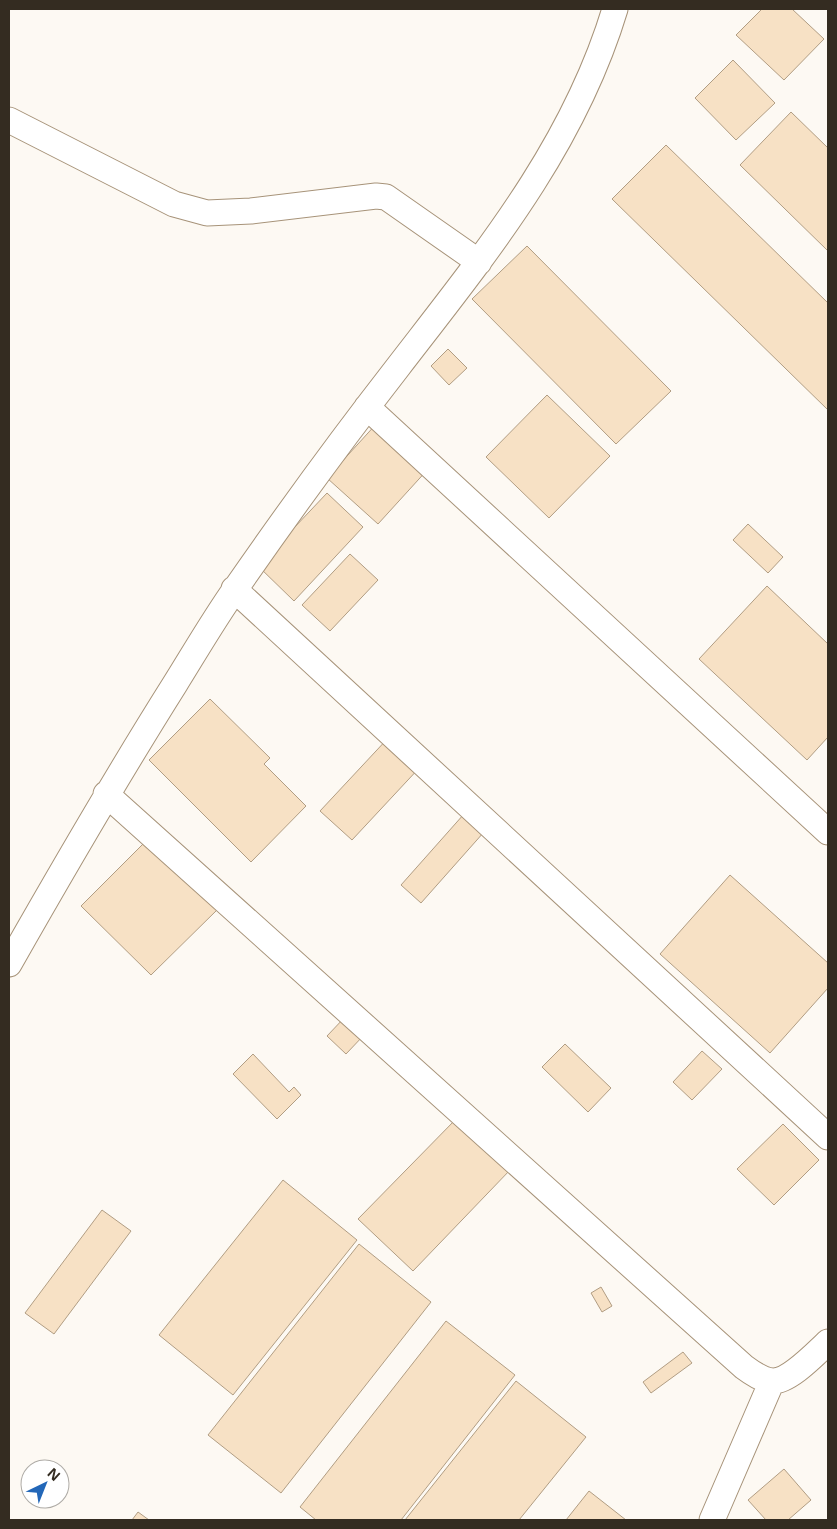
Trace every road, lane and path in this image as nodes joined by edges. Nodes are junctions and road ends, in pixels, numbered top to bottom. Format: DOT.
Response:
graph roads {
  1 [pos="615,9"];
  2 [pos="9,120"];
  3 [pos="479,262"];
  4 [pos="367,407"];
  5 [pos="234,590"];
  6 [pos="106,794"];
  7 [pos="828,832"];
  8 [pos="9,964"];
  9 [pos="828,1137"];
  10 [pos="828,1342"];
  11 [pos="772,1381"];
  12 [pos="712,1520"];
  1 -- 3 [label="street"];
  2 -- 3 [label="street"];
  3 -- 4 [label="street"];
  4 -- 5 [label="street"];
  4 -- 7 [label="street"];
  5 -- 6 [label="street"];
  5 -- 9 [label="street"];
  6 -- 8 [label="street"];
  6 -- 11 [label="street"];
  10 -- 11 [label="street"];
  11 -- 12 [label="street"];
}
